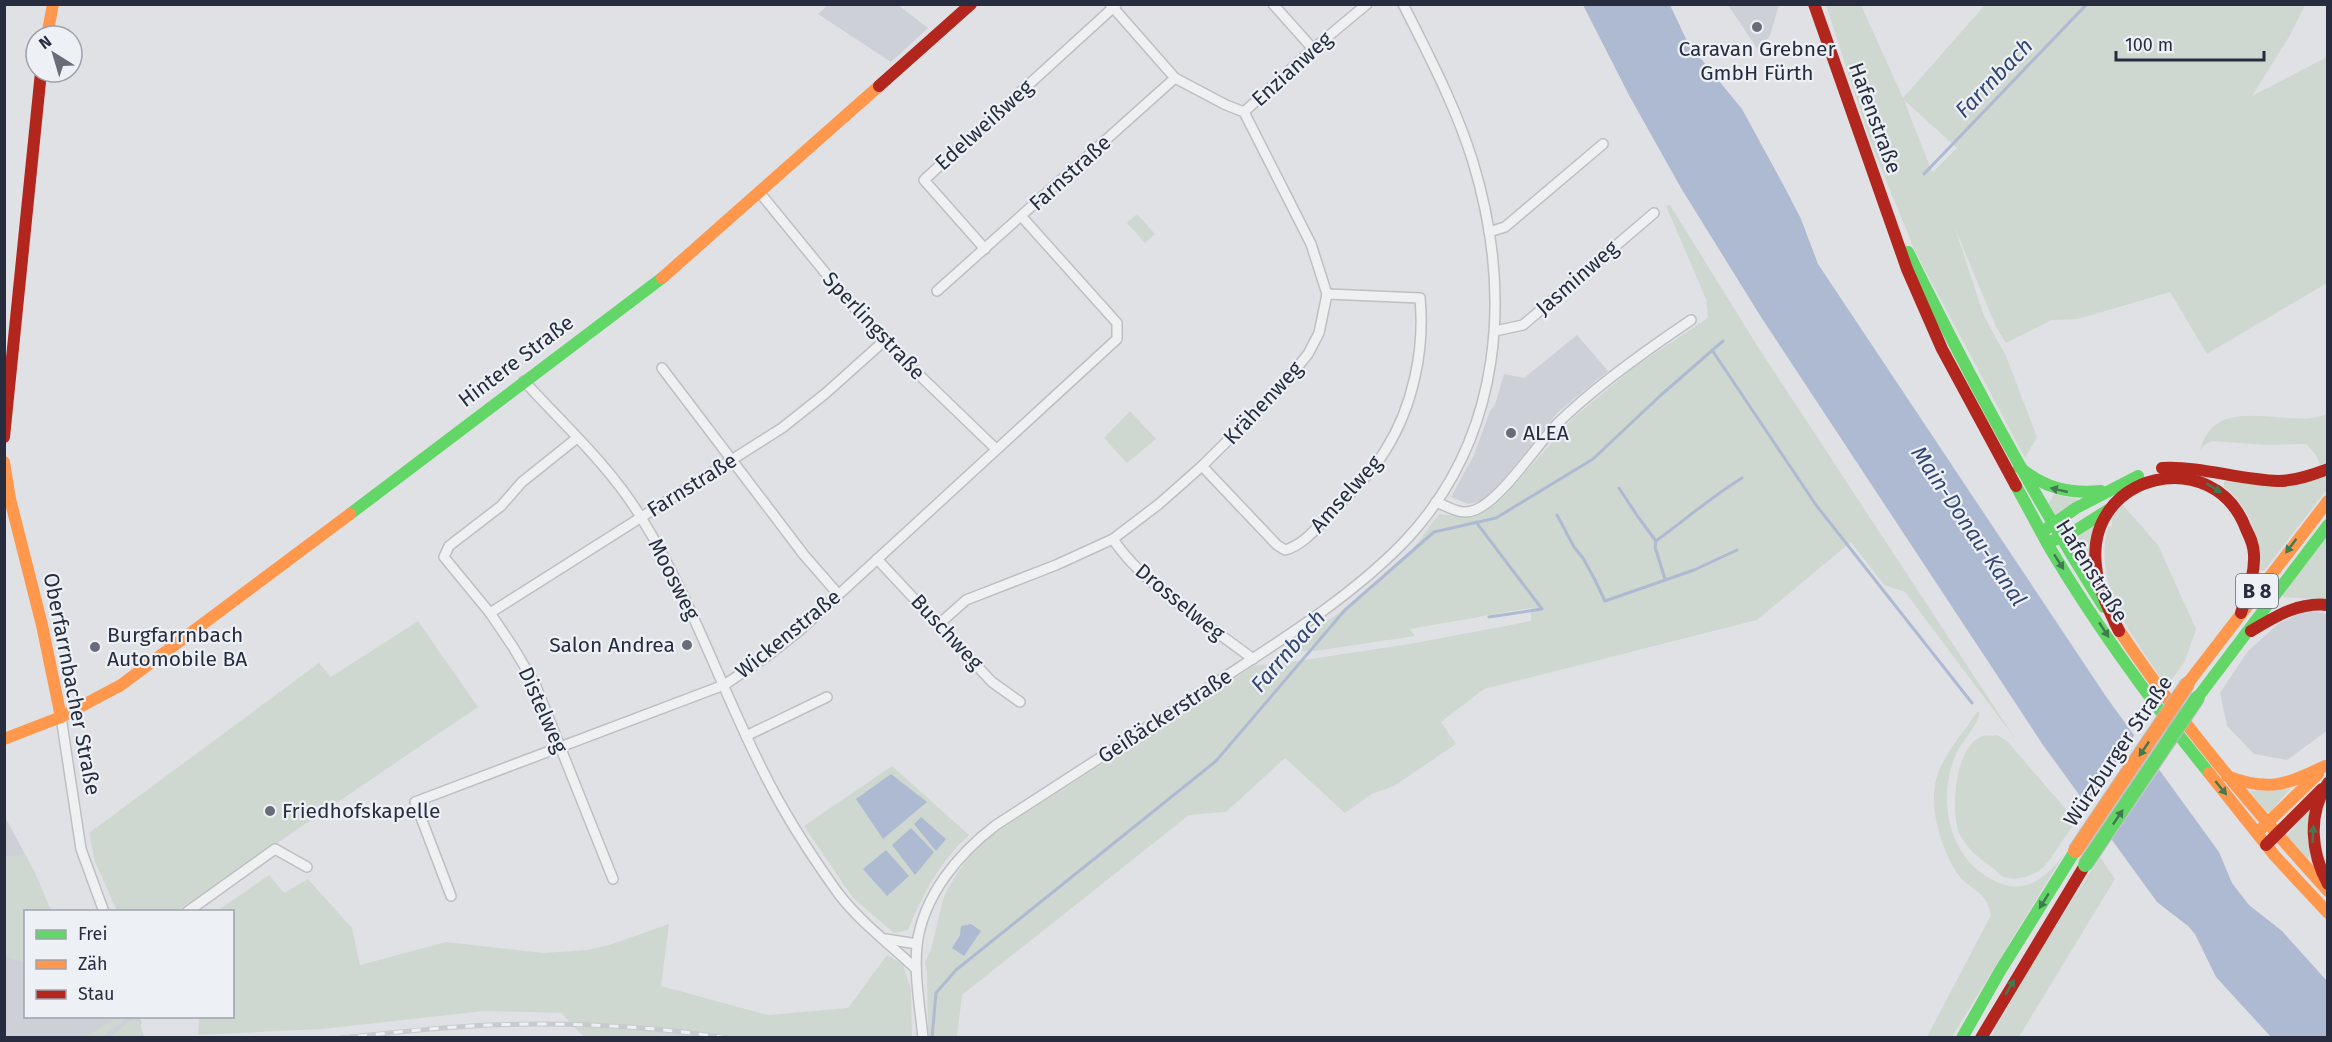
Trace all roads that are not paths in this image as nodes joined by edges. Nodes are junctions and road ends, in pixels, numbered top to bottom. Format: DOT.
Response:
graph roads {
  1 [pos="53,4"];
  2 [pos="971,4"];
  3 [pos="1273,4"];
  4 [pos="1367,4"];
  5 [pos="1403,4"];
  6 [pos="1814,4"];
  7 [pos="1113,6"];
  8 [pos="49,24"];
  9 [pos="1313,50"];
  10 [pos="1174,78"];
  11 [pos="39,84"];
  12 [pos="1244,112"];
  13 [pos="1603,144"];
  14 [pos="760,194"];
  15 [pos="1887,212"];
  16 [pos="1654,213"];
  17 [pos="1022,217"];
  18 [pos="1489,232"];
  19 [pos="985,249"];
  20 [pos="937,291"];
  21 [pos="1328,294"];
  22 [pos="1691,320"];
  23 [pos="1495,331"];
  24 [pos="884,341"];
  25 [pos="662,368"];
  26 [pos="524,381"];
  27 [pos="4,437"];
  28 [pos="577,438"];
  29 [pos="996,449"];
  30 [pos="732,460"];
  31 [pos="4,462"];
  32 [pos="1202,466"];
  33 [pos="2019,467"];
  34 [pos="2328,469"];
  35 [pos="2106,491"];
  36 [pos="1436,501"];
  37 [pos="2328,501"];
  38 [pos="2109,509"];
  39 [pos="642,517"];
  40 [pos="2328,525"];
  41 [pos="2050,535"];
  42 [pos="1113,539"];
  43 [pos="877,559"];
  44 [pos="838,594"];
  45 [pos="2328,605"];
  46 [pos="490,613"];
  47 [pos="2241,613"];
  48 [pos="939,624"];
  49 [pos="2119,631"];
  50 [pos="2242,637"];
  51 [pos="1253,658"];
  52 [pos="724,685"];
  53 [pos="827,697"];
  54 [pos="1020,702"];
  55 [pos="61,717"];
  56 [pos="746,736"];
  57 [pos="4,739"];
  58 [pos="560,746"];
  59 [pos="2326,765"];
  60 [pos="2227,776"];
  61 [pos="2326,785"];
  62 [pos="2261,829"];
  63 [pos="2272,841"];
  64 [pos="307,867"];
  65 [pos="613,879"];
  66 [pos="2328,884"];
  67 [pos="2328,891"];
  68 [pos="451,896"];
  69 [pos="103,910"];
  70 [pos="190,910"];
  71 [pos="2328,913"];
  72 [pos="886,939"];
  73 [pos="917,944"];
  74 [pos="916,969"];
  75 [pos="923,1038"];
  76 [pos="1962,1038"];
  77 [pos="1981,1038"];
  1 -- 8 [label="main road"];
  2 -- 14 [label="main road, Hintere Straße"];
  3 -- 9 [label="street"];
  4 -- 9 [label="street, Enzianweg"];
  5 -- 18 [label="street, Geißäckerstraße"];
  6 -- 15 [label="main road, Hafenstraße"];
  7 -- 10 [label="street"];
  7 -- 19 [label="street, Edelweißweg"];
  9 -- 12 [label="street, Enzianweg"];
  10 -- 12 [label="street"];
  10 -- 17 [label="street, Farnstraße"];
  11 -- 27 [label="main road"];
  12 -- 21 [label="street"];
  13 -- 18 [label="street"];
  14 -- 24 [label="street, Sperlingstraße"];
  14 -- 26 [label="main road, Hintere Straße"];
  15 -- 33 [label="main road, Hafenstraße"];
  15 -- 41 [label="main road, Hafenstraße"];
  16 -- 23 [label="street, Jasminweg"];
  17 -- 19 [label="street, Farnstraße"];
  17 -- 29 [label="street, Wickenstraße"];
  18 -- 23 [label="street, Geißäckerstraße"];
  19 -- 20 [label="street, Farnstraße"];
  21 -- 32 [label="street, Krähenweg"];
  21 -- 32 [label="street, Amselweg"];
  22 -- 36 [label="street"];
  23 -- 36 [label="street, Geißäckerstraße"];
  24 -- 29 [label="street, Sperlingstraße"];
  24 -- 30 [label="street, Farnstraße"];
  25 -- 30 [label="street"];
  26 -- 28 [label="street, Moosweg"];
  26 -- 55 [label="main road, Hintere Straße"];
  28 -- 39 [label="street, Moosweg"];
  28 -- 46 [label="street, Distelweg"];
  29 -- 43 [label="street, Wickenstraße"];
  30 -- 39 [label="street, Farnstraße"];
  30 -- 44 [label="street"];
  31 -- 55 [label="main road, Oberfarrnbacher Straße"];
  32 -- 42 [label="street, Krähenweg"];
  35 -- 33 [label="main road, one-way"];
  33 -- 41 [label="main road, Hafenstraße"];
  34 -- 35 [label="main road"];
  35 -- 41 [label="main road"];
  36 -- 51 [label="street, Geißäckerstraße"];
  37 -- 47 [label="main road, Würzburger Straße / B 8, one-way"];
  38 -- 41 [label="main road"];
  38 -- 47 [label="main road, one-way"];
  38 -- 49 [label="main road"];
  39 -- 46 [label="street, Farnstraße"];
  39 -- 52 [label="street, Moosweg"];
  40 -- 50 [label="main road, Würzburger Straße / B 8"];
  41 -- 49 [label="main road, Hafenstraße"];
  41 -- 62 [label="main road, Hafenstraße, one-way"];
  42 -- 48 [label="street, Krähenweg"];
  42 -- 51 [label="street, Drosselweg"];
  43 -- 44 [label="street, Wickenstraße"];
  43 -- 48 [label="street, Buschweg"];
  44 -- 52 [label="street, Wickenstraße"];
  45 -- 50 [label="main road"];
  46 -- 58 [label="street, Distelweg"];
  47 -- 76 [label="main road, Würzburger Straße / B 8, one-way, bridge"];
  48 -- 54 [label="street, Buschweg"];
  49 -- 60 [label="main road, Hafenstraße"];
  77 -- 50 [label="main road, Würzburger Straße / B 8, one-way, bridge"];
  51 -- 73 [label="street, Geißäckerstraße"];
  52 -- 56 [label="street, Moosweg"];
  52 -- 58 [label="street, Wickenstraße"];
  53 -- 56 [label="street"];
  55 -- 57 [label="main road, Hintere Straße"];
  55 -- 69 [label="street, Oberfarrnbacher Straße"];
  56 -- 72 [label="street, Moosweg"];
  58 -- 65 [label="street, Distelweg"];
  58 -- 68 [label="street, Wickenstraße"];
  59 -- 60 [label="main road"];
  59 -- 62 [label="main road"];
  60 -- 62 [label="main road, Hafenstraße"];
  61 -- 63 [label="main road"];
  66 -- 61 [label="main road, one-way"];
  62 -- 63 [label="main road, Hafenstraße"];
  63 -- 67 [label="main road, Hafenstraße"];
  63 -- 71 [label="main road, Hafenstraße"];
  64 -- 70 [label="street"];
  72 -- 73 [label="street"];
  72 -- 74 [label="street, Moosweg"];
  73 -- 74 [label="street, Geißäckerstraße"];
  74 -- 75 [label="street, Geißäckerstraße"];
}
